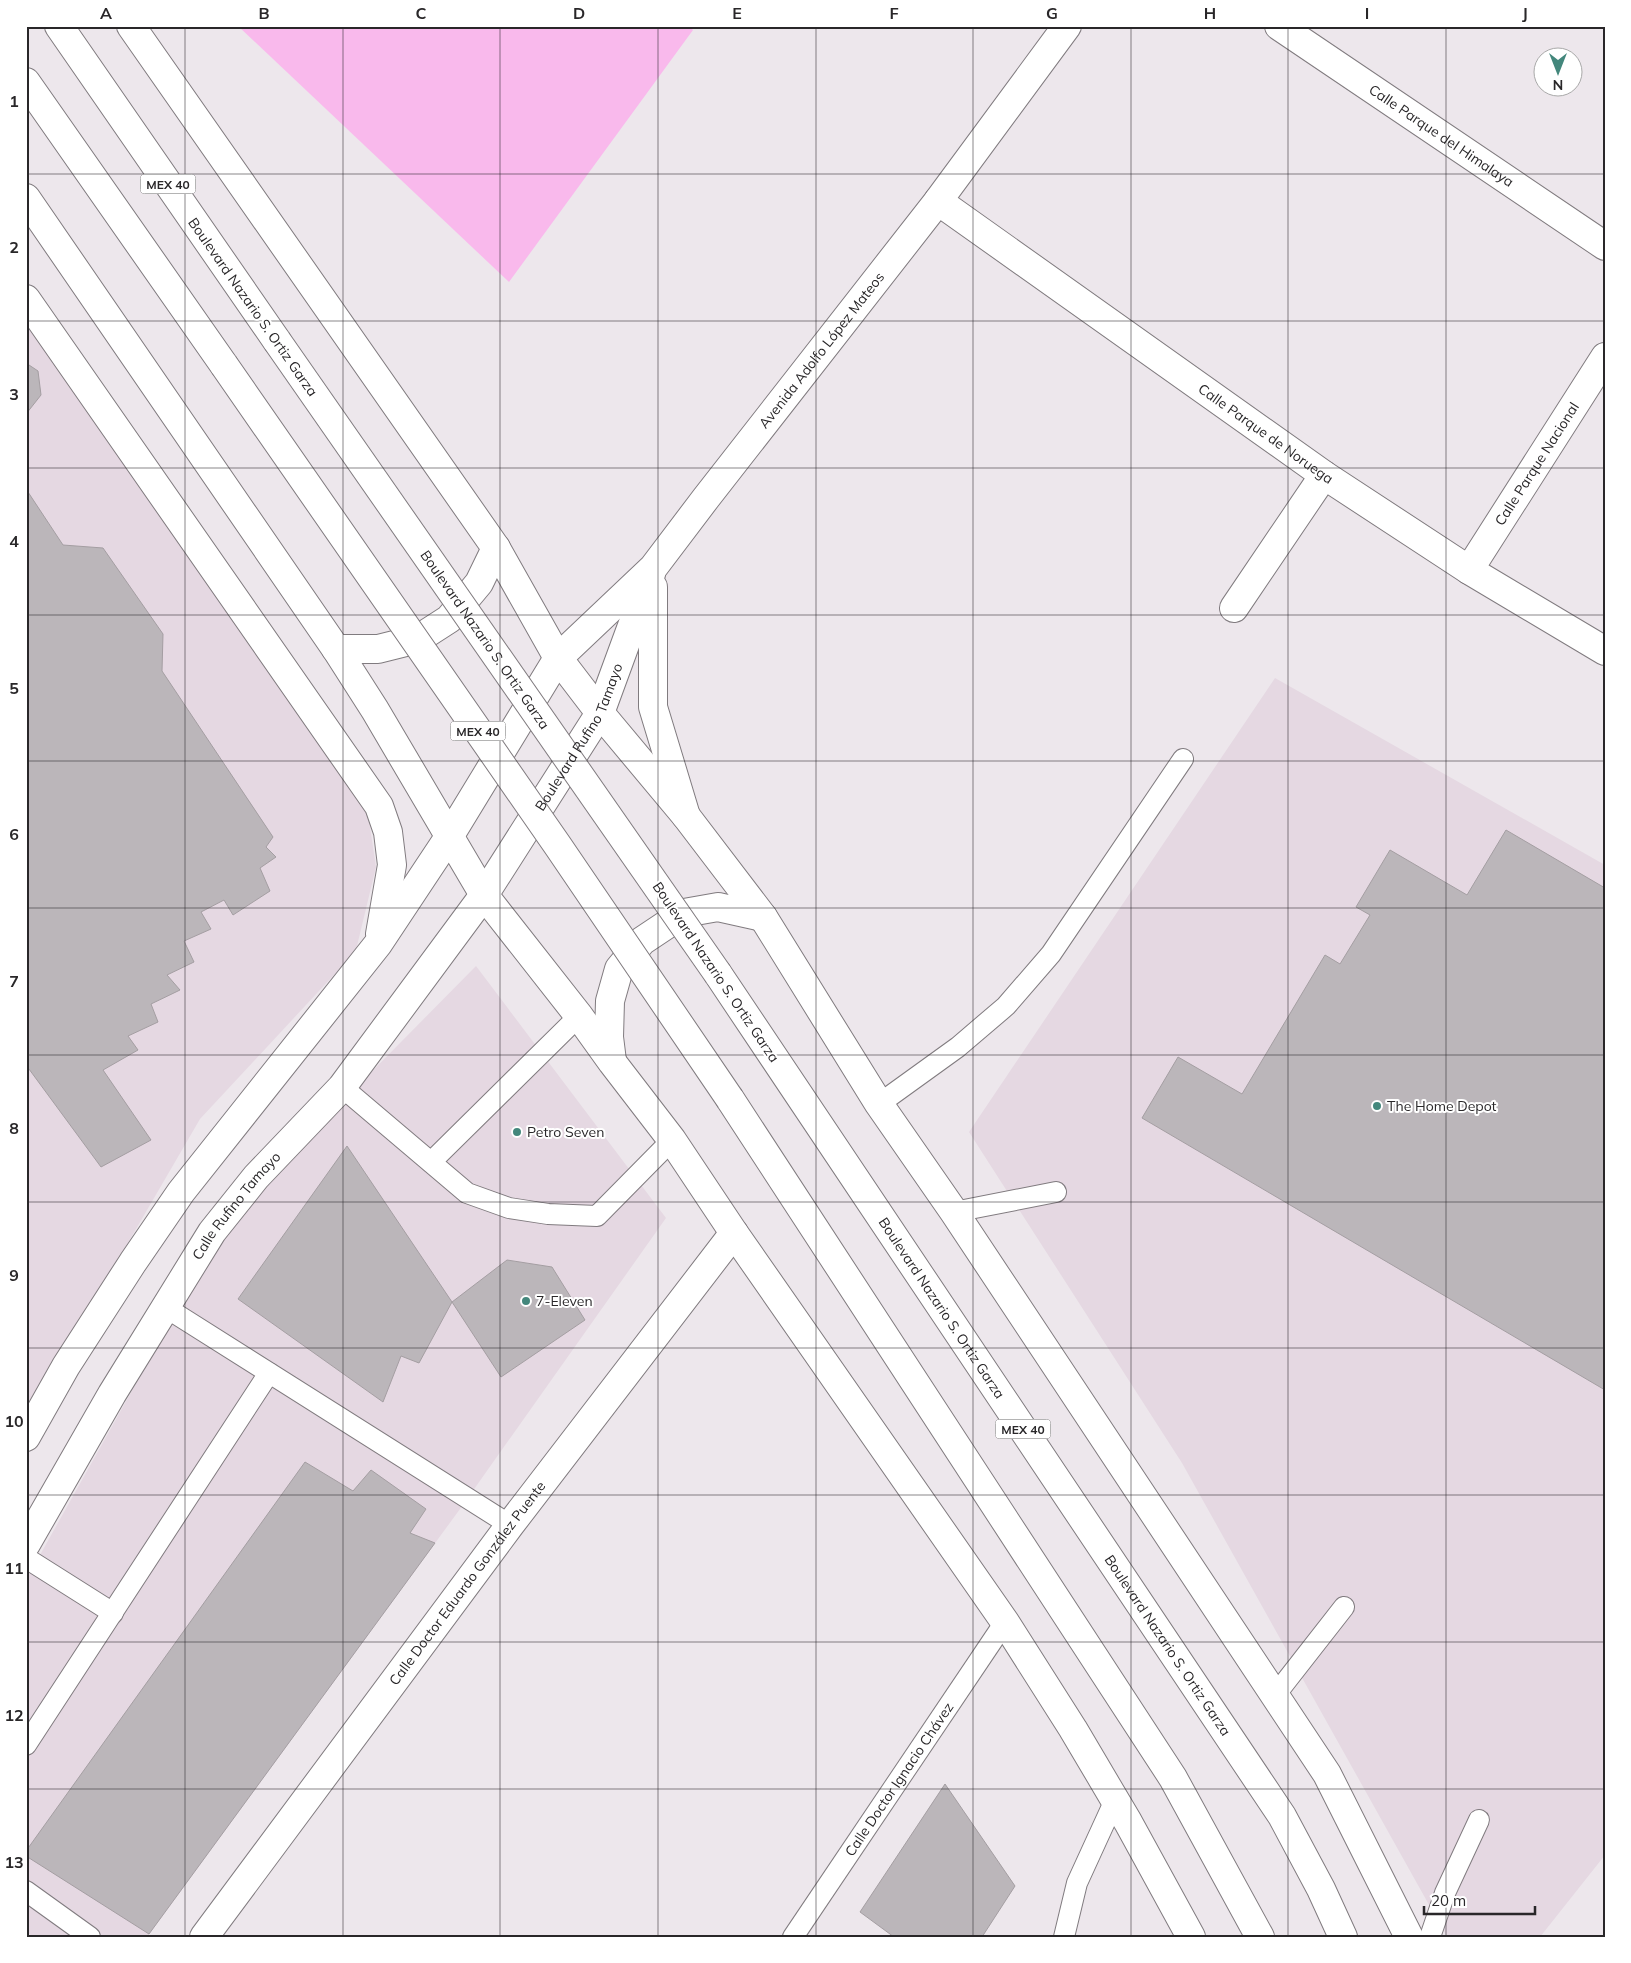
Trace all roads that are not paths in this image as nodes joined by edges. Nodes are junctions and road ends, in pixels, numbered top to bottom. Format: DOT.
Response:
graph roads {
  1 [pos="60,26"];
  2 [pos="131,26"];
  3 [pos="1067,26"];
  4 [pos="1279,26"];
  5 [pos="26,82"];
  6 [pos="26,198"];
  7 [pos="938,201"];
  8 [pos="1605,246"];
  9 [pos="26,299"];
  10 [pos="1605,357"];
  11 [pos="1324,475"];
  12 [pos="496,548"];
  13 [pos="653,568"];
  14 [pos="1469,570"];
  15 [pos="1234,608"];
  16 [pos="336,649"];
  17 [pos="1605,651"];
  18 [pos="558,658"];
  19 [pos="600,713"];
  20 [pos="1183,759"];
  21 [pos="686,816"];
  22 [pos="449,837"];
  23 [pos="484,895"];
  24 [pos="763,917"];
  25 [pos="378,944"];
  26 [pos="579,1016"];
  27 [pos="612,1062"];
  28 [pos="342,1087"];
  29 [pos="879,1104"];
  30 [pos="672,1140"];
  31 [pos="431,1162"];
  32 [pos="1056,1192"];
  33 [pos="954,1212"];
  34 [pos="734,1233"];
  35 [pos="165,1307"];
  36 [pos="269,1373"];
  37 [pos="26,1437"];
  38 [pos="510,1525"];
  39 [pos="26,1544"];
  40 [pos="26,1558"];
  41 [pos="1344,1607"];
  42 [pos="113,1613"];
  43 [pos="1005,1622"];
  44 [pos="1276,1694"];
  45 [pos="26,1745"];
  46 [pos="1115,1800"];
  47 [pos="1479,1820"];
  48 [pos="26,1891"];
  49 [pos="90,1937"];
  50 [pos="204,1937"];
  51 [pos="793,1937"];
  52 [pos="1064,1937"];
  53 [pos="1192,1937"];
  54 [pos="1260,1937"];
  55 [pos="1342,1937"];
  56 [pos="1409,1937"];
  57 [pos="1430,1937"];
  1 -- 55 [label="main road, Boulevard Nazario S. Ortiz Garza / MEX 40, bridge"];
  2 -- 12 [label="main road"];
  3 -- 7 [label="main road, Avenida Adolfo López Mateos"];
  4 -- 8 [label="main road, Calle Parque del Himalaya"];
  5 -- 54 [label="main road, MEX 40, bridge"];
  6 -- 16 [label="main road"];
  7 -- 11 [label="main road, Calle Parque de Noruega"];
  7 -- 13 [label="main road, Avenida Adolfo López Mateos"];
  9 -- 25 [label="main road"];
  10 -- 14 [label="main road, Calle Parque Nacional"];
  11 -- 14 [label="main road, Calle Parque de Noruega"];
  11 -- 15 [label="main road"];
  12 -- 16 [label="main road"];
  12 -- 18 [label="main road"];
  13 -- 18 [label="main road, Avenida Adolfo López Mateos"];
  13 -- 19 [label="main road, Boulevard Rufino Tamayo"];
  13 -- 21 [label="main road"];
  14 -- 17 [label="main road, Calle Parque de Noruega"];
  16 -- 22 [label="main road"];
  18 -- 19 [label="main road"];
  18 -- 22 [label="main road"];
  19 -- 21 [label="main road"];
  19 -- 23 [label="main road, Boulevard Rufino Tamayo"];
  20 -- 29 [label="lane"];
  21 -- 24 [label="main road"];
  22 -- 23 [label="main road"];
  22 -- 25 [label="main road"];
  23 -- 26 [label="main road"];
  23 -- 28 [label="main road, Calle Rufino Tamayo"];
  24 -- 27 [label="main road"];
  24 -- 29 [label="main road"];
  25 -- 37 [label="main road"];
  26 -- 27 [label="main road"];
  26 -- 31 [label="lane"];
  27 -- 30 [label="main road"];
  28 -- 31 [label="lane"];
  28 -- 35 [label="main road, Calle Rufino Tamayo"];
  29 -- 33 [label="main road"];
  30 -- 31 [label="lane"];
  30 -- 34 [label="main road"];
  32 -- 33 [label="lane"];
  33 -- 44 [label="main road"];
  34 -- 38 [label="main road, Calle Doctor Eduardo González Puente"];
  34 -- 43 [label="main road"];
  35 -- 36 [label="lane"];
  35 -- 39 [label="main road, Calle Rufino Tamayo"];
  36 -- 38 [label="lane"];
  36 -- 42 [label="lane"];
  38 -- 50 [label="main road, Calle Doctor Eduardo González Puente"];
  40 -- 42 [label="lane"];
  41 -- 44 [label="lane"];
  42 -- 45 [label="lane"];
  43 -- 46 [label="main road"];
  43 -- 51 [label="lane, Calle Doctor Ignacio Chávez"];
  44 -- 56 [label="main road"];
  46 -- 52 [label="lane"];
  46 -- 53 [label="main road"];
  47 -- 57 [label="lane"];
  48 -- 49 [label="lane"];
}
